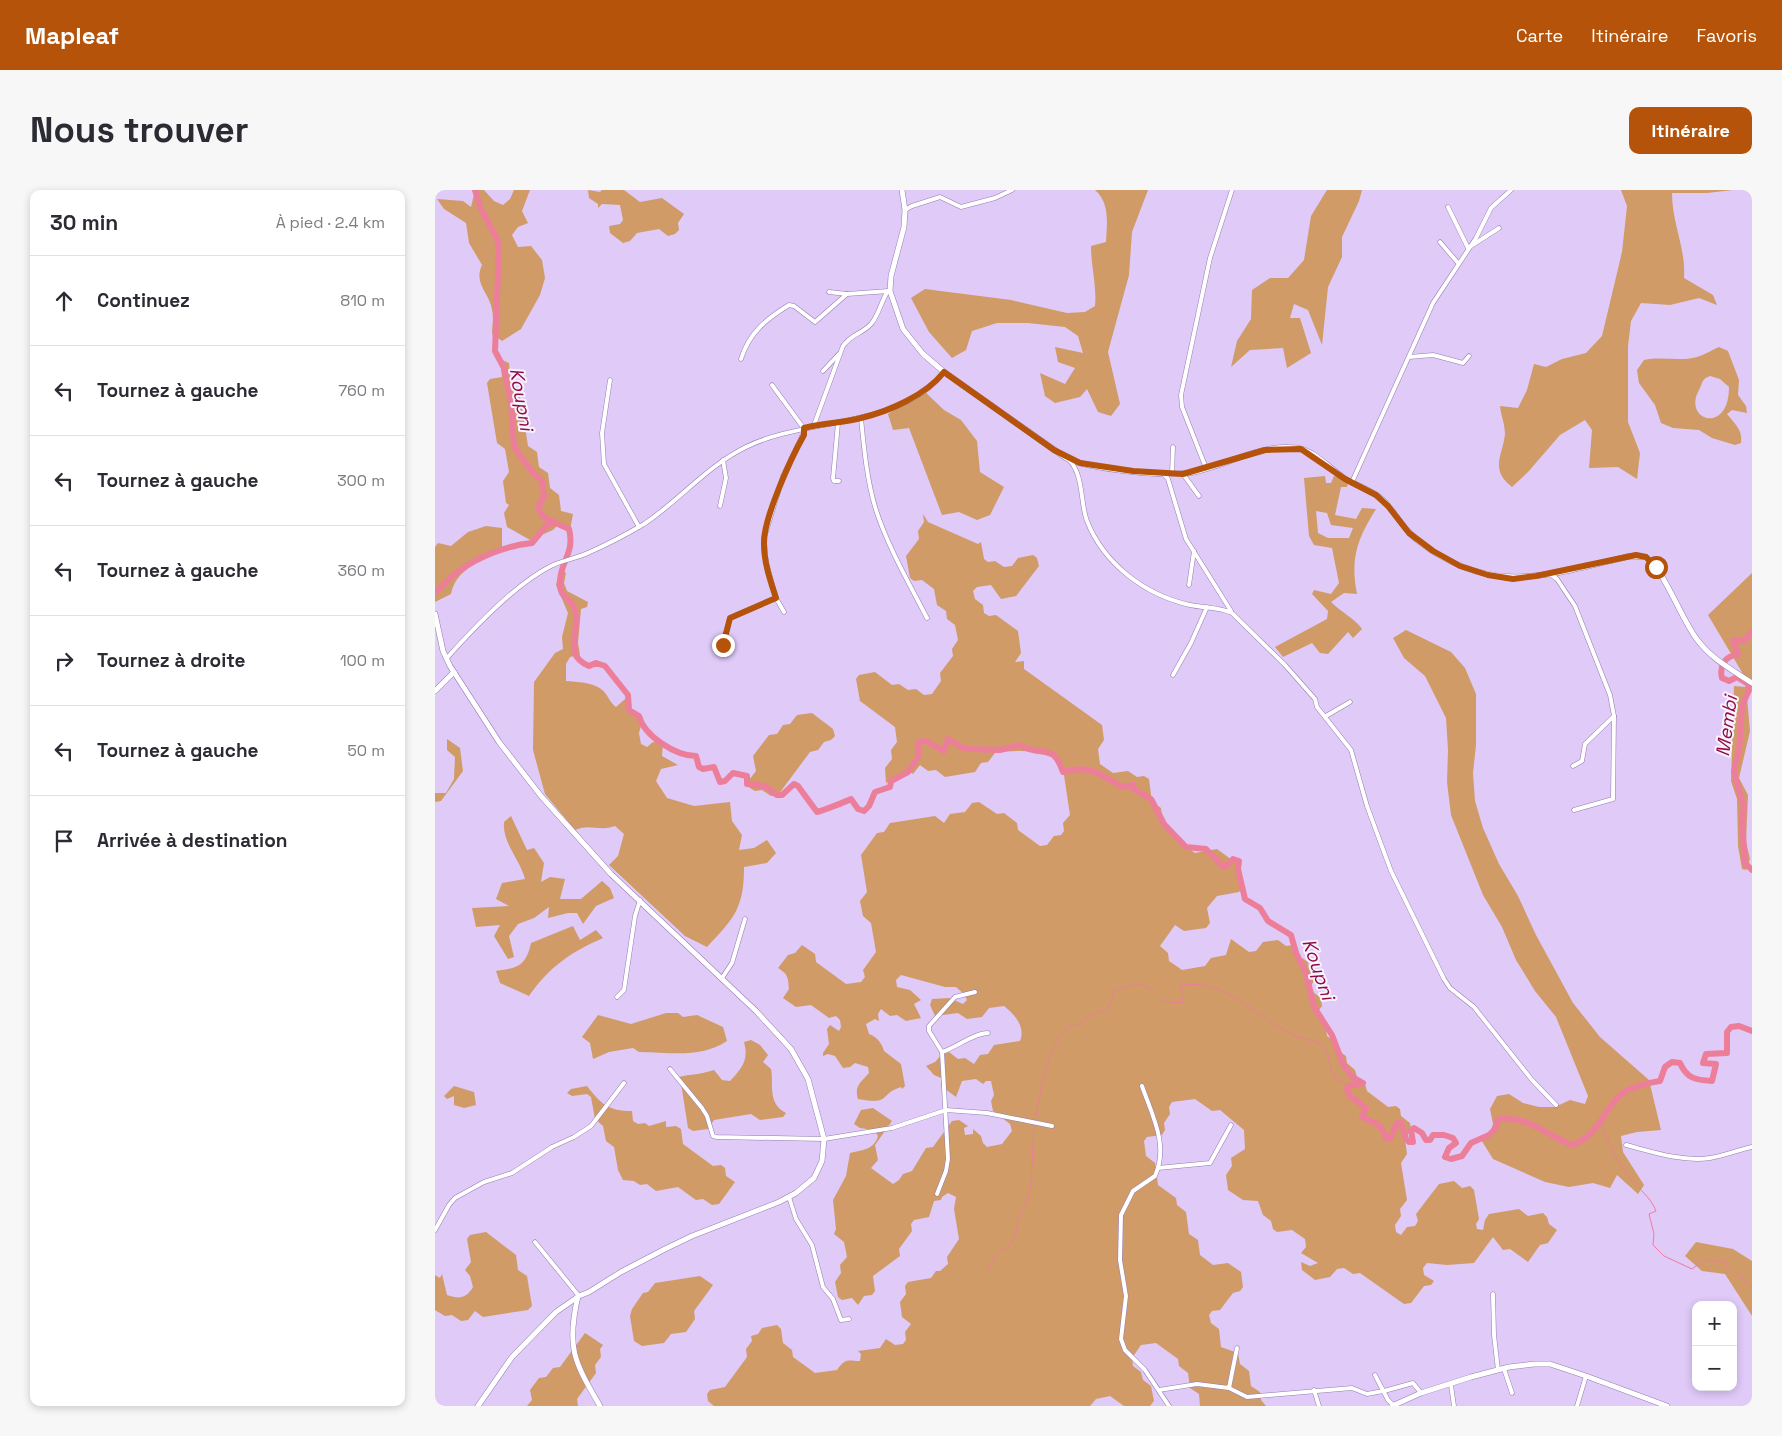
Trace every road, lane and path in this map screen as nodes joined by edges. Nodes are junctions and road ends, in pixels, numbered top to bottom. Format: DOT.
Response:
graph roads {
  1 [pos="902,190"];
  2 [pos="1013,190"];
  3 [pos="1232,190"];
  4 [pos="1511,190"];
  5 [pos="1447,207"];
  6 [pos="905,210"];
  7 [pos="1499,228"];
  8 [pos="1440,242"];
  9 [pos="1468,248"];
  10 [pos="1458,263"];
  11 [pos="889,291"];
  12 [pos="829,292"];
  13 [pos="847,294"];
  14 [pos="839,354"];
  15 [pos="1469,356"];
  16 [pos="1409,357"];
  17 [pos="741,360"];
  18 [pos="823,371"];
  19 [pos="944,372"];
  20 [pos="610,380"];
  21 [pos="772,386"];
  22 [pos="861,418"];
  23 [pos="837,422"];
  24 [pos="814,425"];
  25 [pos="804,428"];
  26 [pos="1173,447"];
  27 [pos="1067,458"];
  28 [pos="723,460"];
  29 [pos="1206,468"];
  30 [pos="1163,473"];
  31 [pos="1172,474"];
  32 [pos="1183,474"];
  33 [pos="839,481"];
  34 [pos="1353,482"];
  35 [pos="1199,496"];
  36 [pos="720,506"];
  37 [pos="639,527"];
  38 [pos="1194,551"];
  39 [pos="1547,574"];
  40 [pos="1189,585"];
  41 [pos="776,598"];
  42 [pos="1207,607"];
  43 [pos="784,612"];
  44 [pos="1232,613"];
  45 [pos="435,614"];
  46 [pos="927,618"];
  47 [pos="723,645"];
  48 [pos="447,658"];
  49 [pos="454,672"];
  50 [pos="1173,675"];
  51 [pos="1752,684"];
  52 [pos="435,691"];
  53 [pos="1350,702"];
  54 [pos="1326,716"];
  55 [pos="1613,716"];
  56 [pos="1573,766"];
  57 [pos="1574,810"];
  58 [pos="640,900"];
  59 [pos="745,919"];
  60 [pos="722,978"];
  61 [pos="975,992"];
  62 [pos="617,997"];
  63 [pos="988,1033"];
  64 [pos="942,1052"];
  65 [pos="670,1069"];
  66 [pos="624,1083"];
  67 [pos="1142,1086"];
  68 [pos="1556,1105"];
  69 [pos="946,1110"];
  70 [pos="1231,1125"];
  71 [pos="1052,1126"];
  72 [pos="824,1139"];
  73 [pos="1626,1145"];
  74 [pos="1752,1147"];
  75 [pos="1158,1168"];
  76 [pos="937,1194"];
  77 [pos="789,1197"];
  78 [pos="435,1230"];
  79 [pos="535,1242"];
  80 [pos="1493,1294"];
  81 [pos="579,1296"];
  82 [pos="849,1319"];
  83 [pos="1237,1348"];
  84 [pos="1501,1369"];
  85 [pos="1375,1376"];
  86 [pos="1587,1376"];
  87 [pos="1451,1385"];
  88 [pos="1229,1388"];
  89 [pos="1159,1390"];
  90 [pos="1314,1390"];
  91 [pos="1384,1391"];
  92 [pos="1421,1393"];
  93 [pos="1512,1393"];
  94 [pos="479,1406"];
  95 [pos="599,1406"];
  96 [pos="1169,1406"];
  97 [pos="1319,1406"];
  98 [pos="1393,1406"];
  99 [pos="1453,1406"];
  100 [pos="1577,1406"];
  101 [pos="1667,1406"];
  1 -- 6 [label="street"];
  2 -- 6 [label="street"];
  3 -- 29 [label="street"];
  4 -- 9 [label="street"];
  5 -- 9 [label="street"];
  6 -- 11 [label="street"];
  7 -- 9 [label="street"];
  8 -- 10 [label="street"];
  9 -- 10 [label="street"];
  10 -- 16 [label="street"];
  11 -- 13 [label="street"];
  11 -- 14 [label="street"];
  11 -- 19 [label="street"];
  12 -- 13 [label="street"];
  13 -- 17 [label="street"];
  14 -- 18 [label="street"];
  14 -- 24 [label="street"];
  15 -- 16 [label="street"];
  16 -- 34 [label="street"];
  19 -- 22 [label="street"];
  19 -- 27 [label="street"];
  20 -- 37 [label="street"];
  21 -- 25 [label="street"];
  22 -- 23 [label="street"];
  22 -- 46 [label="street"];
  23 -- 24 [label="street"];
  23 -- 33 [label="street"];
  24 -- 25 [label="street"];
  25 -- 28 [label="street"];
  25 -- 41 [label="street"];
  26 -- 31 [label="street"];
  27 -- 30 [label="street"];
  27 -- 42 [label="street"];
  28 -- 36 [label="street"];
  28 -- 37 [label="street"];
  29 -- 32 [label="street"];
  29 -- 34 [label="street"];
  30 -- 31 [label="street"];
  30 -- 38 [label="street"];
  31 -- 32 [label="street"];
  32 -- 35 [label="street"];
  34 -- 39 [label="street"];
  37 -- 48 [label="street"];
  38 -- 40 [label="street"];
  38 -- 44 [label="street"];
  39 -- 51 [label="street"];
  39 -- 55 [label="street"];
  41 -- 43 [label="street"];
  41 -- 47 [label="street"];
  42 -- 44 [label="street"];
  42 -- 50 [label="street"];
  44 -- 54 [label="street"];
  45 -- 48 [label="street"];
  48 -- 49 [label="street"];
  49 -- 52 [label="street"];
  49 -- 58 [label="street"];
  53 -- 54 [label="street"];
  54 -- 68 [label="street"];
  55 -- 56 [label="street"];
  55 -- 57 [label="street"];
  58 -- 60 [label="street"];
  58 -- 62 [label="street"];
  59 -- 60 [label="street"];
  60 -- 72 [label="street"];
  61 -- 64 [label="street"];
  63 -- 64 [label="street"];
  64 -- 69 [label="street"];
  65 -- 72 [label="street"];
  66 -- 78 [label="street"];
  67 -- 75 [label="street"];
  69 -- 71 [label="street"];
  69 -- 72 [label="street"];
  69 -- 76 [label="street"];
  70 -- 75 [label="street"];
  72 -- 77 [label="street"];
  73 -- 74 [label="street"];
  75 -- 89 [label="street"];
  77 -- 81 [label="street"];
  77 -- 82 [label="street"];
  79 -- 81 [label="street"];
  80 -- 84 [label="street"];
  81 -- 94 [label="street"];
  81 -- 95 [label="street"];
  83 -- 88 [label="street"];
  84 -- 86 [label="street"];
  84 -- 87 [label="street"];
  84 -- 93 [label="street"];
  85 -- 91 [label="street"];
  86 -- 100 [label="street"];
  86 -- 101 [label="street"];
  87 -- 92 [label="street"];
  87 -- 99 [label="street"];
  88 -- 89 [label="street"];
  88 -- 90 [label="street"];
  89 -- 96 [label="street"];
  90 -- 91 [label="street"];
  90 -- 97 [label="street"];
  91 -- 92 [label="street"];
  91 -- 98 [label="street"];
  92 -- 98 [label="street"];
}
